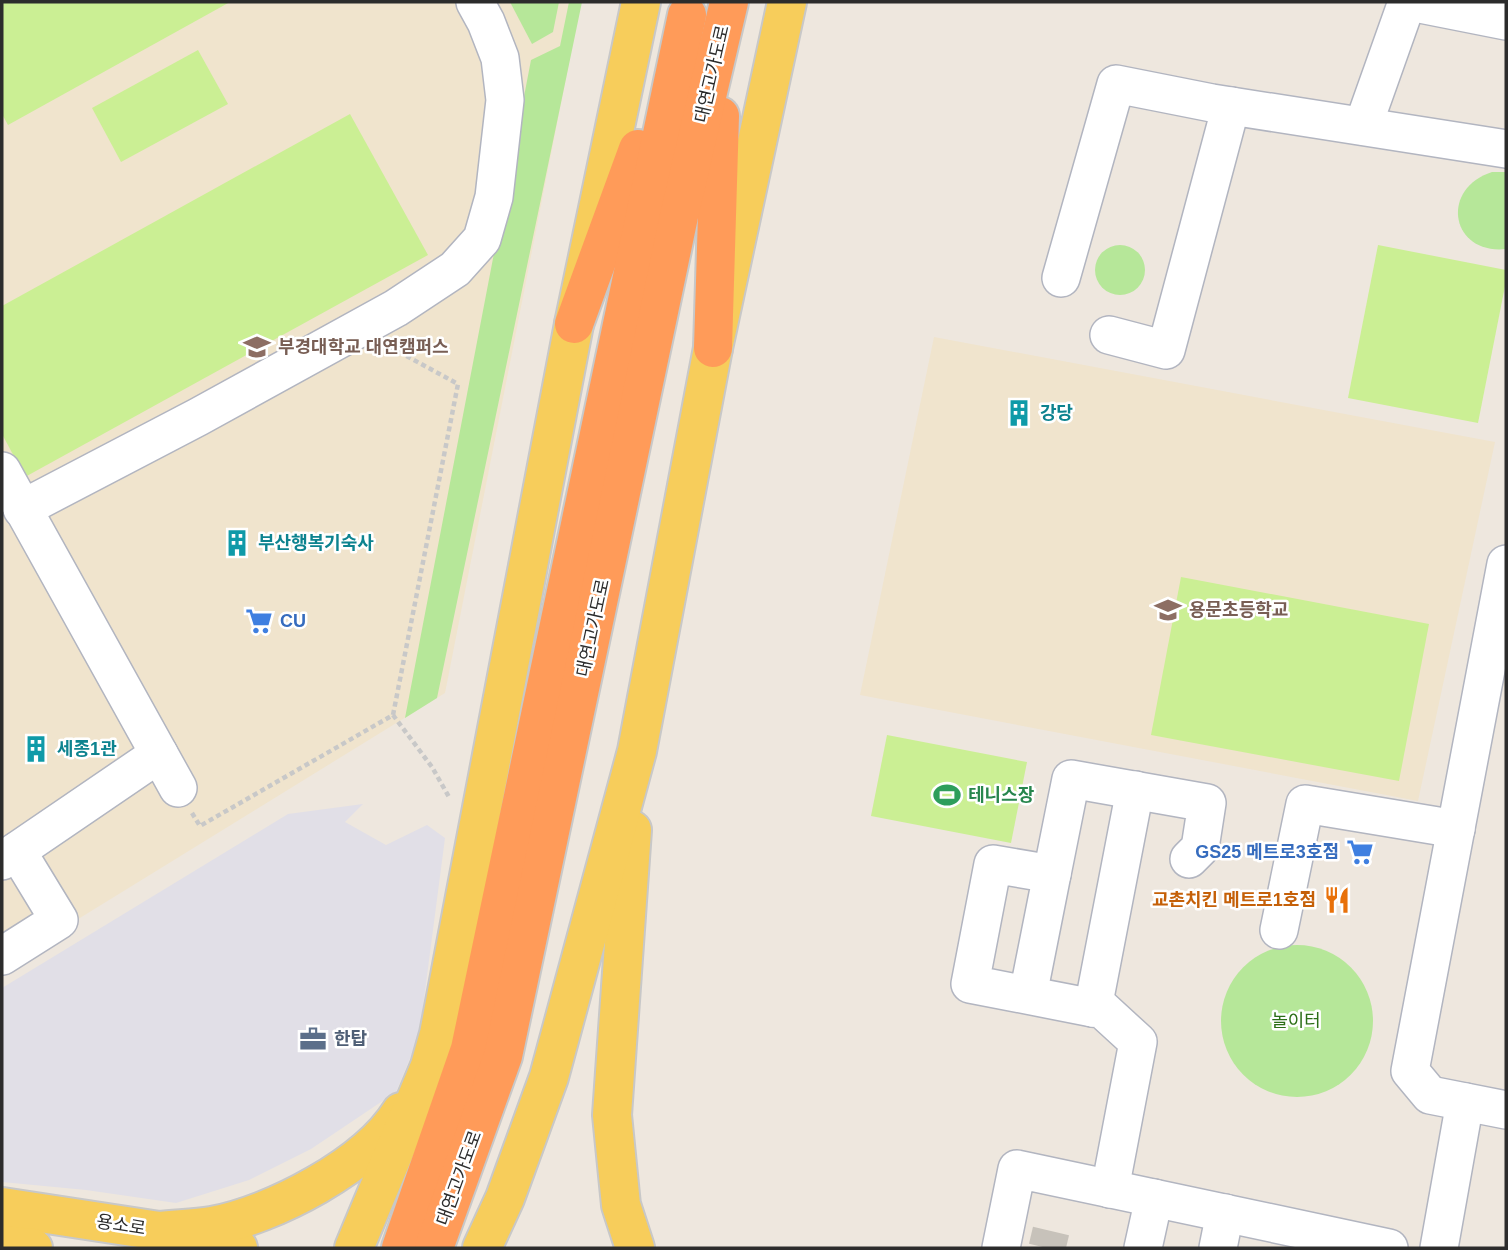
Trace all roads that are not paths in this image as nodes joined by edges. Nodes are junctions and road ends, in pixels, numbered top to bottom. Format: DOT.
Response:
graph roads {
  1 [pos="475,2"];
  2 [pos="641,2"];
  3 [pos="787,2"];
  4 [pos="1409,2"];
  5 [pos="688,8"];
  6 [pos="726,16"];
  7 [pos="1506,21"];
  8 [pos="1231,106"];
  9 [pos="1363,126"];
  10 [pos="1506,149"];
  11 [pos="1061,278"];
  12 [pos="574,324"];
  13 [pos="1109,335"];
  14 [pos="635,340"];
  15 [pos="713,348"];
  16 [pos="2,471"];
  17 [pos="22,509"];
  18 [pos="1506,564"];
  19 [pos="637,751"];
  20 [pos="159,754"];
  21 [pos="178,788"];
  22 [pos="1135,790"];
  23 [pos="1456,829"];
  24 [pos="9,856"];
  25 [pos="1189,859"];
  26 [pos="1052,874"];
  27 [pos="1279,930"];
  28 [pos="2,956"];
  29 [pos="1028,995"];
  30 [pos="1093,1007"];
  31 [pos="430,1066"];
  32 [pos="1465,1102"];
  33 [pos="1506,1111"];
  34 [pos="1110,1189"];
  35 [pos="1154,1198"];
  36 [pos="2,1207"];
  37 [pos="159,1231"];
  38 [pos="1221,1231"];
  39 [pos="2,1245"];
  40 [pos="33,1248"];
  41 [pos="238,1248"];
  42 [pos="354,1248"];
  43 [pos="401,1248"];
  44 [pos="434,1248"];
  45 [pos="482,1248"];
  46 [pos="635,1248"];
  47 [pos="1001,1248"];
  48 [pos="1143,1248"];
  49 [pos="1389,1248"];
  50 [pos="1439,1248"];
  1 -- 17 [label="street"];
  2 -- 12 [label="main road"];
  3 -- 15 [label="main road"];
  4 -- 7 [label="street"];
  4 -- 9 [label="street"];
  5 -- 12 [label="highway"];
  5 -- 14 [label="highway, 대연고가도로"];
  6 -- 14 [label="highway, 대연고가도로"];
  6 -- 15 [label="highway"];
  8 -- 9 [label="street"];
  8 -- 11 [label="street"];
  8 -- 13 [label="street"];
  9 -- 10 [label="street"];
  12 -- 31 [label="main road"];
  14 -- 43 [label="highway, 대연고가도로"];
  14 -- 44 [label="highway, 대연고가도로"];
  15 -- 19 [label="main road"];
  16 -- 17 [label="street"];
  17 -- 20 [label="street"];
  18 -- 23 [label="street"];
  19 -- 45 [label="main road"];
  19 -- 46 [label="main road"];
  20 -- 21 [label="street"];
  20 -- 24 [label="street"];
  22 -- 25 [label="street"];
  22 -- 26 [label="street"];
  22 -- 30 [label="street"];
  23 -- 27 [label="street"];
  23 -- 32 [label="street"];
  24 -- 28 [label="street"];
  26 -- 29 [label="street"];
  26 -- 29 [label="street"];
  29 -- 30 [label="street"];
  30 -- 34 [label="street"];
  31 -- 37 [label="main road"];
  31 -- 42 [label="main road"];
  32 -- 33 [label="street"];
  32 -- 50 [label="street"];
  34 -- 35 [label="street"];
  34 -- 47 [label="street"];
  35 -- 38 [label="street"];
  35 -- 48 [label="street"];
  36 -- 37 [label="main road, 용소로"];
  37 -- 41 [label="main road, 용소로"];
  38 -- 49 [label="street"];
  39 -- 40 [label="main road"];
}
